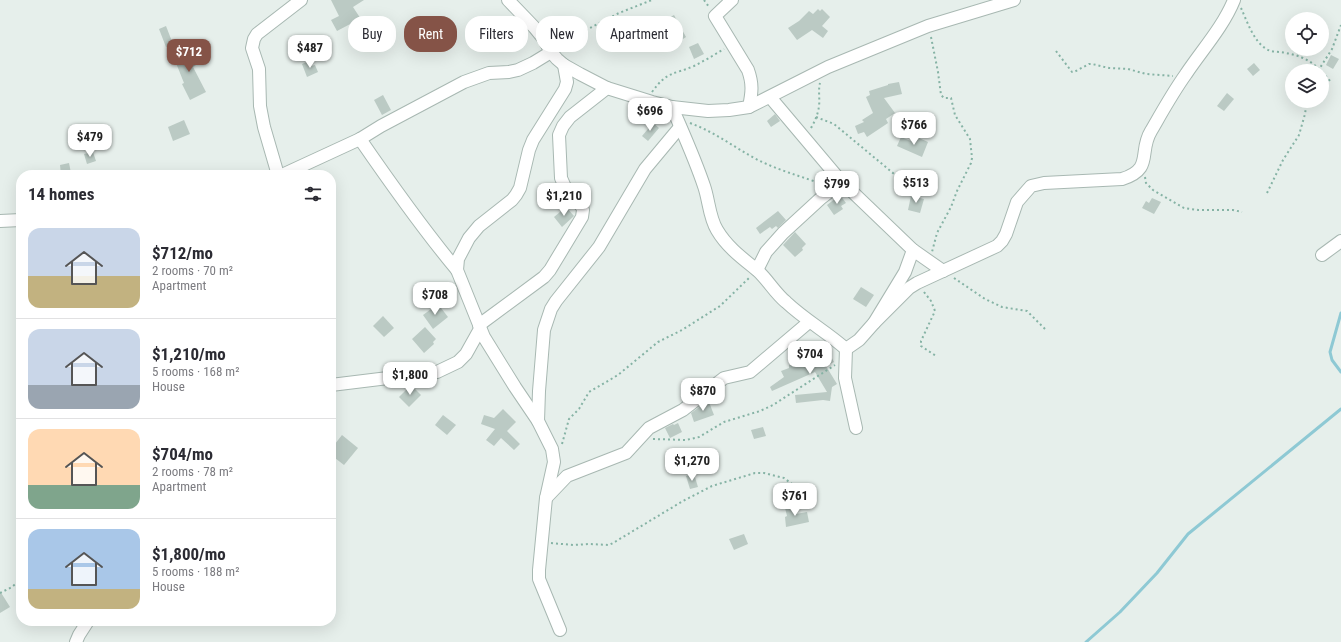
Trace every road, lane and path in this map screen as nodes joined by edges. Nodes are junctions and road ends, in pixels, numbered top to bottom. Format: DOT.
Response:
graph roads {
  1 [pos="301,0"];
  2 [pos="508,0"];
  3 [pos="652,0"];
  4 [pos="732,0"];
  5 [pos="1014,0"];
  6 [pos="1237,3"];
  7 [pos="1341,25"];
  8 [pos="928,26"];
  9 [pos="536,29"];
  10 [pos="588,30"];
  11 [pos="732,44"];
  12 [pos="1056,51"];
  13 [pos="547,52"];
  14 [pos="552,52"];
  15 [pos="1311,64"];
  16 [pos="1322,64"];
  17 [pos="564,65"];
  18 [pos="828,67"];
  19 [pos="1184,76"];
  20 [pos="607,88"];
  21 [pos="770,97"];
  22 [pos="646,100"];
  23 [pos="672,107"];
  24 [pos="749,107"];
  25 [pos="1306,108"];
  26 [pos="816,117"];
  27 [pos="678,123"];
  28 [pos="360,139"];
  29 [pos="806,140"];
  30 [pos="1143,162"];
  31 [pos="277,170"];
  32 [pos="293,170"];
  33 [pos="838,186"];
  34 [pos="911,188"];
  35 [pos="1267,193"];
  36 [pos="1242,212"];
  37 [pos="16,220"];
  38 [pos="0,221"];
  39 [pos="1341,241"];
  40 [pos="913,250"];
  41 [pos="1322,255"];
  42 [pos="930,262"];
  43 [pos="457,270"];
  44 [pos="757,270"];
  45 [pos="943,271"];
  46 [pos="917,283"];
  47 [pos="809,322"];
  48 [pos="874,323"];
  49 [pos="480,327"];
  50 [pos="1045,328"];
  51 [pos="846,349"];
  52 [pos="936,356"];
  53 [pos="836,364"];
  54 [pos="336,384"];
  55 [pos="538,421"];
  56 [pos="856,428"];
  57 [pos="652,439"];
  58 [pos="554,462"];
  59 [pos="546,498"];
  60 [pos="807,503"];
  61 [pos="541,549"];
  62 [pos="16,583"];
  63 [pos="0,593"];
  64 [pos="85,626"];
  65 [pos="560,630"];
  66 [pos="76,642"];
  1 -- 31 [label="street"];
  2 -- 9 [label="street"];
  3 -- 10 [label="path"];
  4 -- 11 [label="street"];
  5 -- 8 [label="street"];
  6 -- 15 [label="path"];
  6 -- 19 [label="street"];
  7 -- 16 [label="path"];
  8 -- 18 [label="street"];
  8 -- 42 [label="path"];
  11 -- 22 [label="path"];
  11 -- 24 [label="street"];
  12 -- 19 [label="path"];
  13 -- 28 [label="street"];
  14 -- 17 [label="street"];
  17 -- 20 [label="street"];
  17 -- 43 [label="street"];
  18 -- 21 [label="street"];
  18 -- 26 [label="path"];
  19 -- 30 [label="street"];
  20 -- 22 [label="street"];
  20 -- 49 [label="street"];
  21 -- 24 [label="street"];
  21 -- 29 [label="street"];
  22 -- 23 [label="street"];
  23 -- 24 [label="street"];
  23 -- 27 [label="street"];
  25 -- 35 [label="path"];
  26 -- 29 [label="path"];
  26 -- 34 [label="path"];
  27 -- 33 [label="path"];
  27 -- 44 [label="street"];
  27 -- 55 [label="street"];
  28 -- 32 [label="street"];
  28 -- 43 [label="street"];
  29 -- 33 [label="street"];
  30 -- 36 [label="path"];
  30 -- 45 [label="street"];
  33 -- 40 [label="street"];
  33 -- 44 [label="street"];
  37 -- 38 [label="street"];
  39 -- 41 [label="street"];
  40 -- 42 [label="street"];
  40 -- 48 [label="street"];
  42 -- 45 [label="street"];
  43 -- 49 [label="street"];
  44 -- 47 [label="street"];
  44 -- 58 [label="path"];
  45 -- 46 [label="street"];
  45 -- 50 [label="path"];
  46 -- 48 [label="street"];
  46 -- 52 [label="path"];
  47 -- 51 [label="street"];
  47 -- 59 [label="street"];
  48 -- 51 [label="street"];
  49 -- 54 [label="street"];
  49 -- 55 [label="street"];
  51 -- 56 [label="street"];
  53 -- 57 [label="path"];
  55 -- 58 [label="street"];
  58 -- 59 [label="street"];
  59 -- 61 [label="street"];
  60 -- 61 [label="path"];
  61 -- 65 [label="street"];
  62 -- 63 [label="path"];
  64 -- 66 [label="street"];
}
